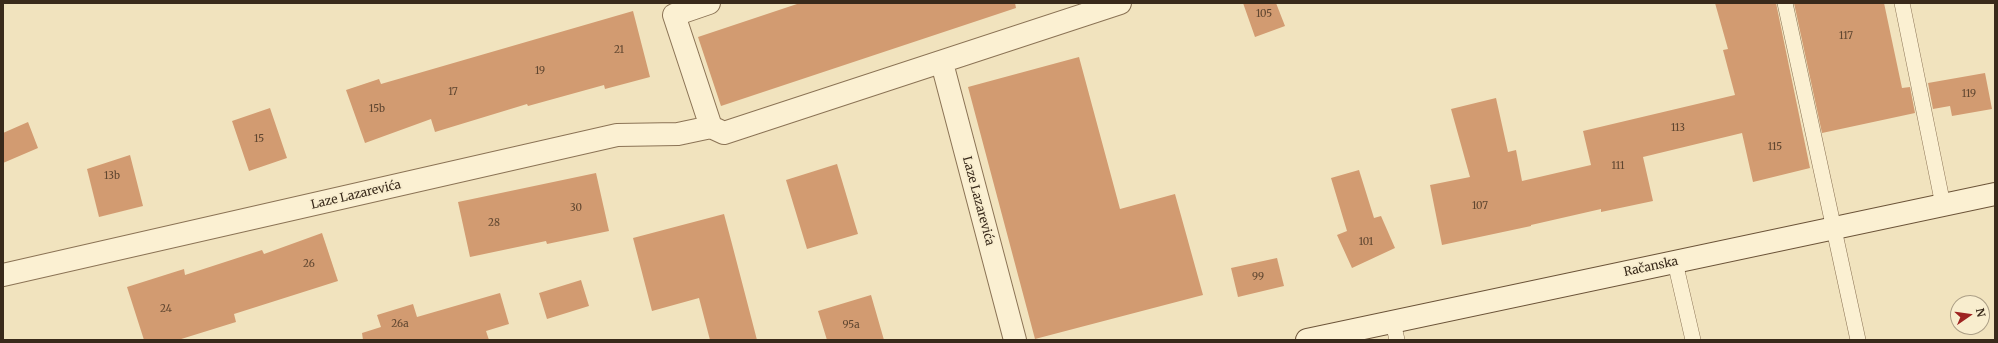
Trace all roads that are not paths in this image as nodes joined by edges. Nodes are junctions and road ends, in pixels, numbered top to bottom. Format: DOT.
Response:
graph roads {
  1 [pos="709,3"];
  2 [pos="1120,3"];
  3 [pos="1785,3"];
  4 [pos="1902,3"];
  5 [pos="942,63"];
  6 [pos="711,127"];
  7 [pos="1995,194"];
  8 [pos="1943,205"];
  9 [pos="1834,227"];
  10 [pos="1675,262"];
  11 [pos="3,275"];
  12 [pos="1395,331"];
  13 [pos="1015,340"];
  14 [pos="1307,340"];
  15 [pos="1693,340"];
  16 [pos="1858,340"];
  1 -- 6 [label="street"];
  2 -- 5 [label="street, Laze Lazarevića"];
  3 -- 9 [label="lane"];
  4 -- 8 [label="lane"];
  5 -- 6 [label="street, Laze Lazarevića"];
  5 -- 13 [label="street, Laze Lazarevića"];
  6 -- 11 [label="street, Laze Lazarevića"];
  7 -- 8 [label="street, Račanska"];
  8 -- 9 [label="street, Račanska"];
  9 -- 10 [label="street, Račanska"];
  9 -- 16 [label="lane"];
  10 -- 12 [label="street, Račanska"];
  10 -- 15 [label="lane"];
  12 -- 14 [label="street, Račanska"];
}
